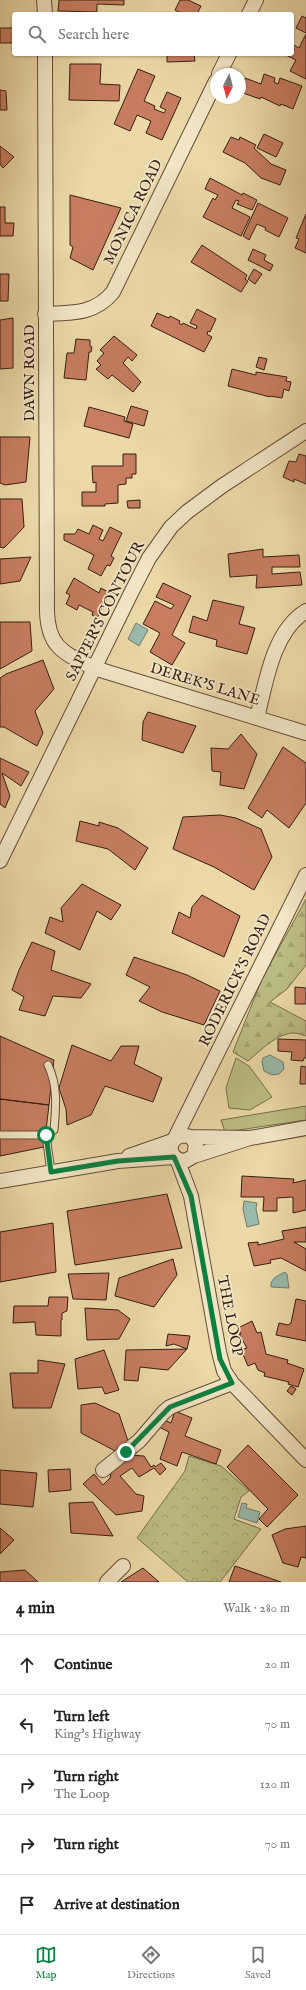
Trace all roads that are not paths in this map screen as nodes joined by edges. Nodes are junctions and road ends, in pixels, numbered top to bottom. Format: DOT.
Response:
graph roads {
  1 [pos="44,0"];
  2 [pos="256,0"];
  3 [pos="45,12"];
  4 [pos="250,12"];
  5 [pos="46,56"];
  6 [pos="228,56"];
  7 [pos="222,68"];
  8 [pos="210,92"];
  9 [pos="45,314"];
  10 [pos="306,431"];
  11 [pos="306,610"];
  12 [pos="94,668"];
  13 [pos="257,718"];
  14 [pos="306,733"];
  15 [pos="0,861"];
  16 [pos="306,875"];
  17 [pos="48,1065"];
  18 [pos="195,1100"];
  19 [pos="306,1128"];
  20 [pos="0,1135"];
  21 [pos="46,1135"];
  22 [pos="191,1137"];
  23 [pos="250,1138"];
  24 [pos="174,1140"];
  25 [pos="193,1157"];
  26 [pos="175,1158"];
  27 [pos="118,1161"];
  28 [pos="51,1172"];
  29 [pos="0,1181"];
  30 [pos="191,1196"];
  31 [pos="232,1383"];
  32 [pos="306,1460"];
  33 [pos="103,1470"];
  34 [pos="123,1566"];
  35 [pos="107,1582"];
  1 -- 3 [label="street"];
  2 -- 4 [label="street"];
  5 -- 9 [label="street, DAWN ROAD"];
  6 -- 7 [label="street"];
  8 -- 9 [label="street, MONICA ROAD"];
  9 -- 12 [label="street, DAWN ROAD"];
  10 -- 12 [label="street, SAPPER'S CONTOUR"];
  11 -- 13 [label="street"];
  12 -- 13 [label="street, DEREK'S LANE"];
  12 -- 15 [label="street, SAPPER'S CONTOUR"];
  13 -- 14 [label="street, DEREK'S LANE"];
  16 -- 18 [label="street, RODERICK'S ROAD"];
  17 -- 21 [label="lane"];
  18 -- 22 [label="street, RODERICK'S ROAD"];
  18 -- 24 [label="street, RODERICK'S ROAD"];
  19 -- 23 [label="street"];
  20 -- 21 [label="lane"];
  21 -- 28 [label="lane"];
  22 -- 23 [label="street"];
  22 -- 24 [label="street"];
  22 -- 25 [label="street"];
  23 -- 25 [label="street"];
  24 -- 26 [label="street"];
  24 -- 27 [label="street"];
  25 -- 26 [label="street"];
  25 -- 30 [label="street, THE LOOP"];
  26 -- 27 [label="street"];
  26 -- 30 [label="street, THE LOOP"];
  27 -- 28 [label="street"];
  28 -- 29 [label="street"];
  30 -- 31 [label="street, THE LOOP"];
  31 -- 32 [label="street, THE LOOP"];
  31 -- 33 [label="street"];
  34 -- 35 [label="street"];
}
